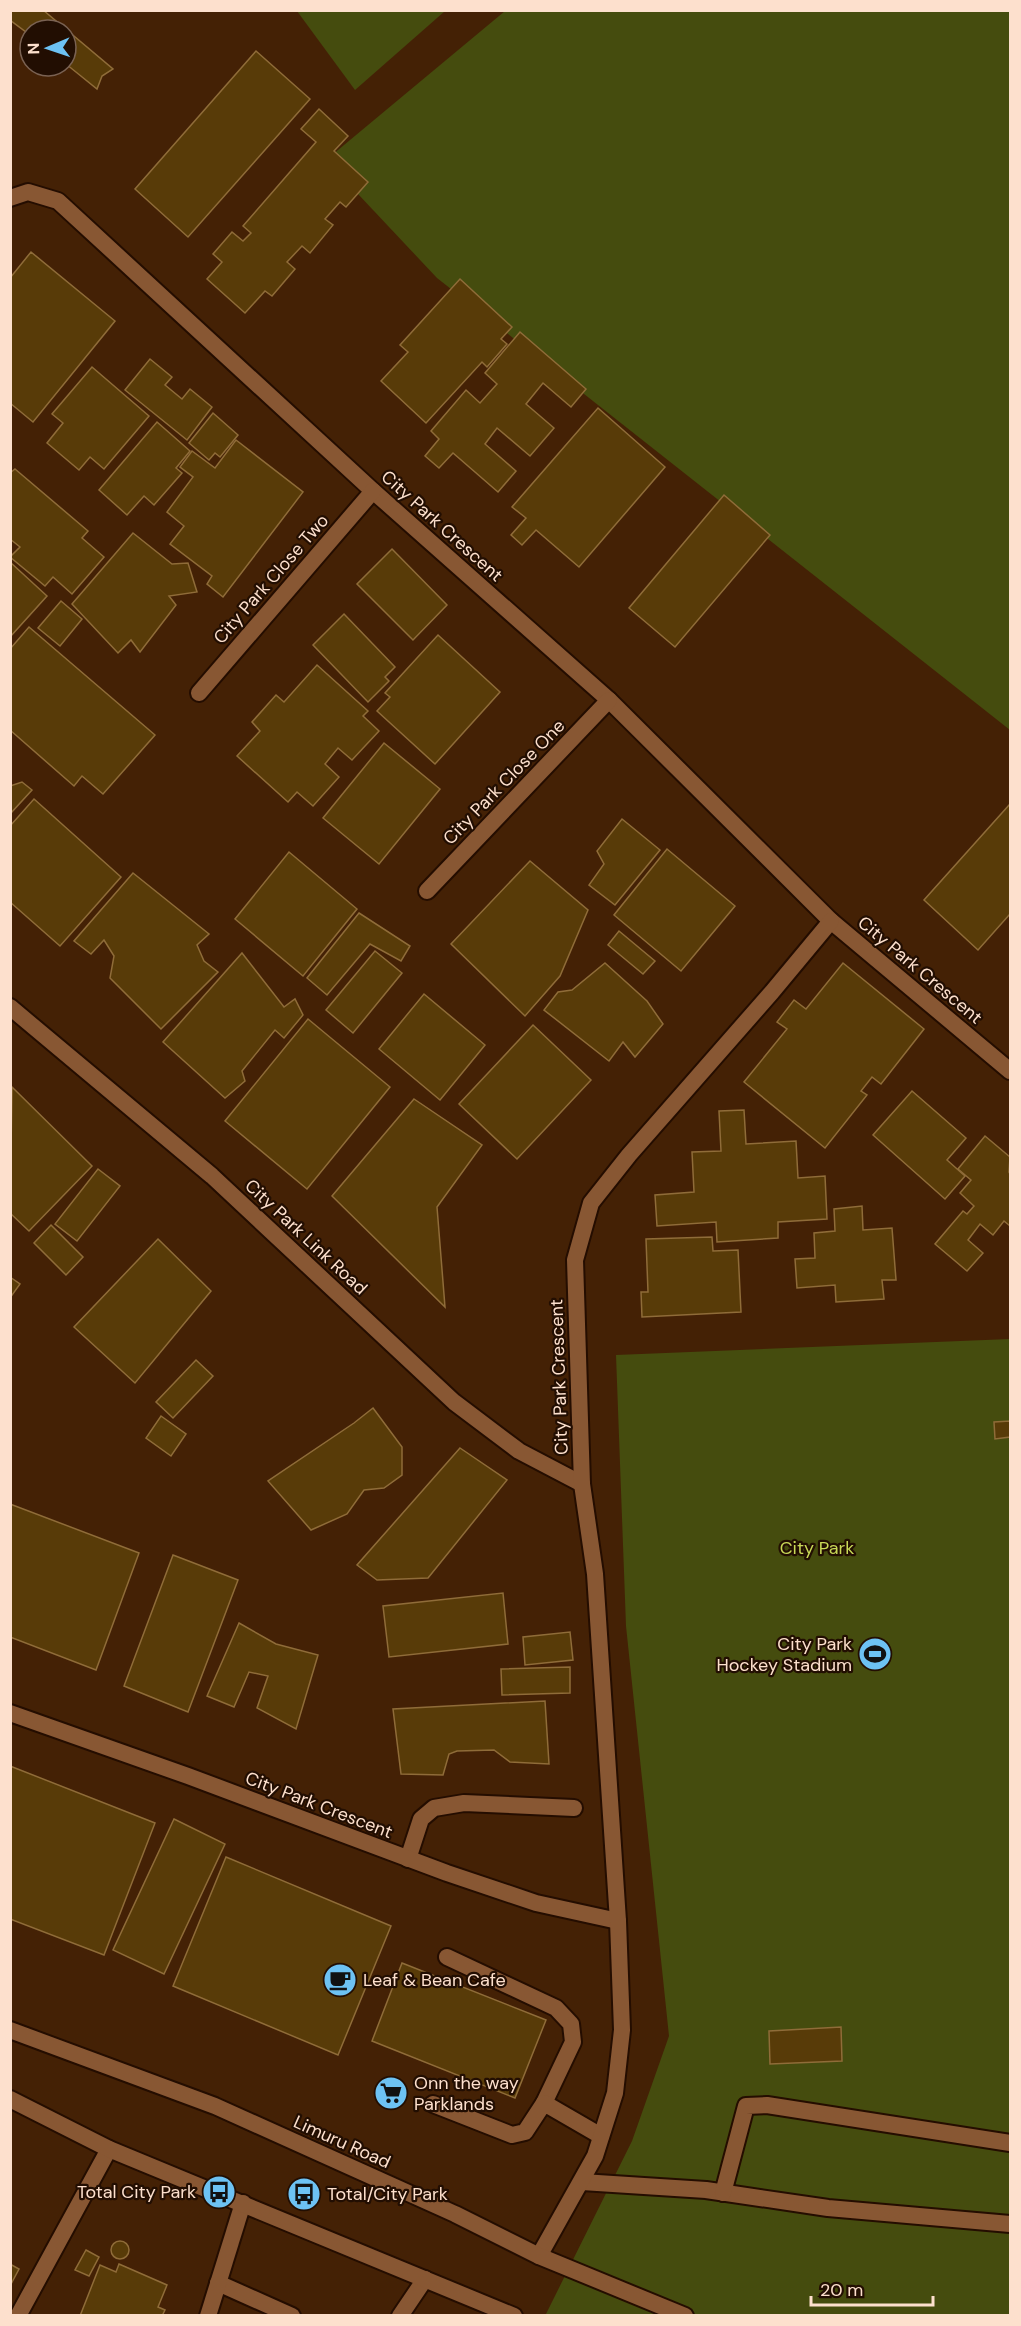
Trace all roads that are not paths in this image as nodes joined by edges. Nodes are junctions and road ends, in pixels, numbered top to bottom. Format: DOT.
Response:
graph roads {
  1 [pos="10,198"];
  2 [pos="373,491"];
  3 [pos="199,693"];
  4 [pos="609,700"];
  5 [pos="427,891"];
  6 [pos="831,921"];
  7 [pos="10,1007"];
  8 [pos="1011,1071"];
  9 [pos="582,1484"];
  10 [pos="10,1713"];
  11 [pos="574,1808"];
  12 [pos="408,1859"];
  13 [pos="618,1921"];
  14 [pos="447,1957"];
  15 [pos="10,2030"];
  16 [pos="10,2100"];
  17 [pos="544,2103"];
  18 [pos="433,2104"];
  19 [pos="601,2136"];
  20 [pos="1011,2143"];
  21 [pos="109,2149"];
  22 [pos="582,2182"];
  23 [pos="723,2193"];
  24 [pos="243,2203"];
  25 [pos="1011,2224"];
  26 [pos="539,2256"];
  27 [pos="425,2279"];
  28 [pos="218,2283"];
  29 [pos="18,2316"];
  30 [pos="208,2316"];
  31 [pos="292,2316"];
  32 [pos="400,2316"];
  33 [pos="514,2316"];
  34 [pos="685,2316"];
  1 -- 2 [label="street, City Park Crescent"];
  2 -- 3 [label="street, City Park Close Two"];
  2 -- 4 [label="street, City Park Crescent"];
  4 -- 5 [label="street, City Park Close One"];
  4 -- 6 [label="street, City Park Crescent"];
  6 -- 8 [label="street, City Park Crescent"];
  6 -- 9 [label="street, City Park Crescent"];
  7 -- 9 [label="street, City Park Link Road"];
  9 -- 13 [label="street, City Park Crescent"];
  10 -- 12 [label="street, City Park Crescent"];
  11 -- 12 [label="street"];
  12 -- 13 [label="street, City Park Crescent"];
  13 -- 19 [label="street, City Park Crescent"];
  14 -- 17 [label="street"];
  15 -- 26 [label="street, Limuru Road"];
  16 -- 21 [label="street"];
  17 -- 18 [label="street"];
  17 -- 19 [label="street"];
  19 -- 22 [label="street, City Park Crescent"];
  20 -- 23 [label="street"];
  21 -- 24 [label="street"];
  21 -- 29 [label="street"];
  22 -- 23 [label="street"];
  22 -- 26 [label="street, City Park Crescent"];
  23 -- 25 [label="street"];
  24 -- 27 [label="street"];
  24 -- 28 [label="street"];
  26 -- 34 [label="street, Limuru Road"];
  27 -- 32 [label="street"];
  27 -- 33 [label="street"];
  28 -- 30 [label="street"];
  28 -- 31 [label="street"];
}
